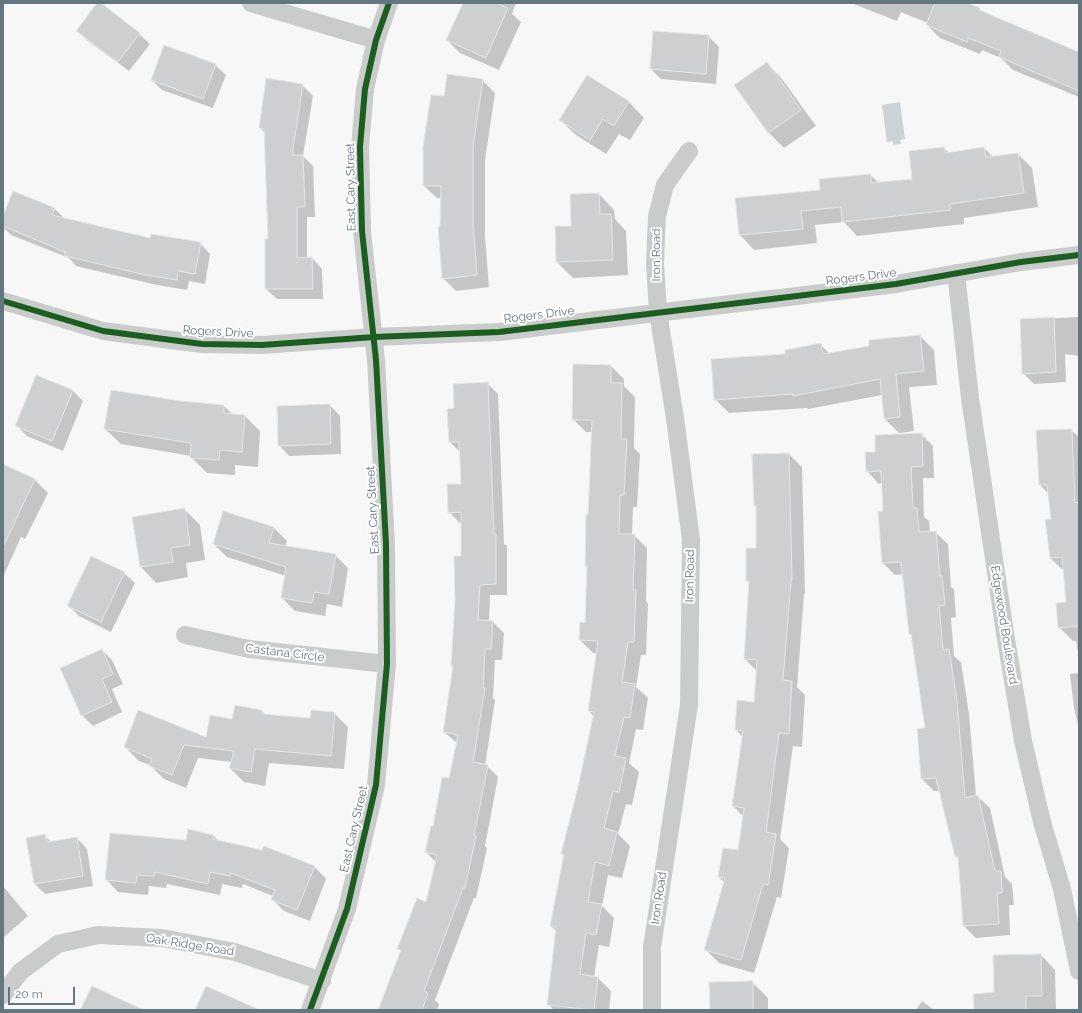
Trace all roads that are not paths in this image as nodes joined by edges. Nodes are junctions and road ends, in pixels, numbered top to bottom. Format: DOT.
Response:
graph roads {
  1 [pos="251,3"];
  2 [pos="389,3"];
  3 [pos="376,40"];
  4 [pos="689,151"];
  5 [pos="1079,255"];
  6 [pos="956,273"];
  7 [pos="3,301"];
  8 [pos="658,312"];
  9 [pos="374,337"];
  10 [pos="185,635"];
  11 [pos="387,664"];
  12 [pos="1079,971"];
  13 [pos="322,981"];
  14 [pos="3,995"];
  15 [pos="310,1010"];
  16 [pos="652,1010"];
  1 -- 3 [label="street"];
  2 -- 3 [label="street, East Cary Street"];
  3 -- 9 [label="street, East Cary Street"];
  4 -- 8 [label="street, Iron Road"];
  5 -- 6 [label="street, Rogers Drive"];
  6 -- 8 [label="street, Rogers Drive"];
  6 -- 12 [label="street, Edgewood Boulevard"];
  7 -- 9 [label="street, Rogers Drive"];
  8 -- 9 [label="street, Rogers Drive"];
  8 -- 16 [label="street, Iron Road"];
  9 -- 11 [label="street, East Cary Street"];
  10 -- 11 [label="street, Castana Circle"];
  11 -- 13 [label="street, East Cary Street"];
  13 -- 14 [label="street, Oak Ridge Road"];
  13 -- 15 [label="street, East Cary Street"];
}
